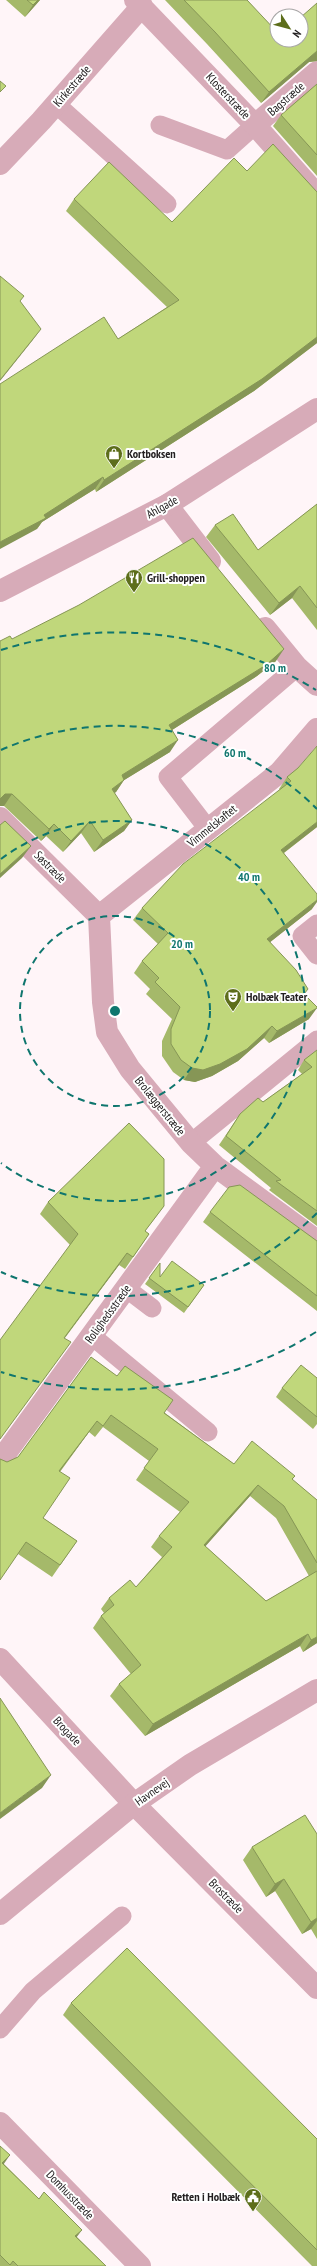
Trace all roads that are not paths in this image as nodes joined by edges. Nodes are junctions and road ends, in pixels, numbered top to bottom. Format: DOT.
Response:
graph roads {
  1 [pos="138,3"];
  2 [pos="317,72"];
  3 [pos="56,104"];
  4 [pos="160,125"];
  5 [pos="255,125"];
  6 [pos="0,164"];
  7 [pos="317,195"];
  8 [pos="167,204"];
  9 [pos="317,409"];
  10 [pos="167,505"];
  11 [pos="224,578"];
  12 [pos="0,591"];
  13 [pos="253,614"];
  14 [pos="297,667"];
  15 [pos="317,685"];
  16 [pos="317,729"];
  17 [pos="0,818"];
  18 [pos="208,829"];
  19 [pos="99,916"];
  20 [pos="317,924"];
  21 [pos="317,955"];
  22 [pos="317,1040"];
  23 [pos="191,1143"];
  24 [pos="215,1166"];
  25 [pos="317,1241"];
  26 [pos="127,1289"];
  27 [pos="152,1308"];
  28 [pos="92,1336"];
  29 [pos="208,1432"];
  30 [pos="0,1461"];
  31 [pos="0,1659"];
  32 [pos="317,1690"];
  33 [pos="134,1804"];
  34 [pos="0,1914"];
  35 [pos="122,1916"];
  36 [pos="317,1988"];
  37 [pos="0,2029"];
  38 [pos="0,2123"];
  39 [pos="140,2266"];
  1 -- 3 [label="street, Kirkestræde"];
  1 -- 5 [label="street, Klosterstræde"];
  2 -- 5 [label="street, Bagstræde"];
  3 -- 6 [label="street, Kirkestræde"];
  3 -- 8 [label="lane"];
  4 -- 5 [label="lane"];
  5 -- 7 [label="street, Klosterstræde"];
  9 -- 10 [label="street, Ahlgade"];
  10 -- 11 [label="street"];
  10 -- 12 [label="street, Ahlgade"];
  13 -- 14 [label="street"];
  14 -- 15 [label="street"];
  14 -- 18 [label="lane"];
  16 -- 18 [label="street, Vimmelskaftet"];
  17 -- 19 [label="street, Søstræde"];
  18 -- 19 [label="street, Vimmelskaftet"];
  19 -- 23 [label="street, Brolæggerstræde"];
  20 -- 21 [label="lane"];
  22 -- 23 [label="lane"];
  23 -- 24 [label="street, Brolæggerstræde"];
  24 -- 25 [label="street, Brolæggerstræde"];
  24 -- 26 [label="street, Rolighedsstræde"];
  26 -- 27 [label="lane"];
  26 -- 28 [label="street, Rolighedsstræde"];
  28 -- 29 [label="lane"];
  28 -- 30 [label="street, Rolighedsstræde"];
  31 -- 33 [label="street, Brogade"];
  32 -- 33 [label="street, Havnevej"];
  33 -- 34 [label="street, Havnevej"];
  33 -- 36 [label="street, Brostræde"];
  35 -- 37 [label="lane"];
  38 -- 39 [label="street, Domhusstræde"];
}
